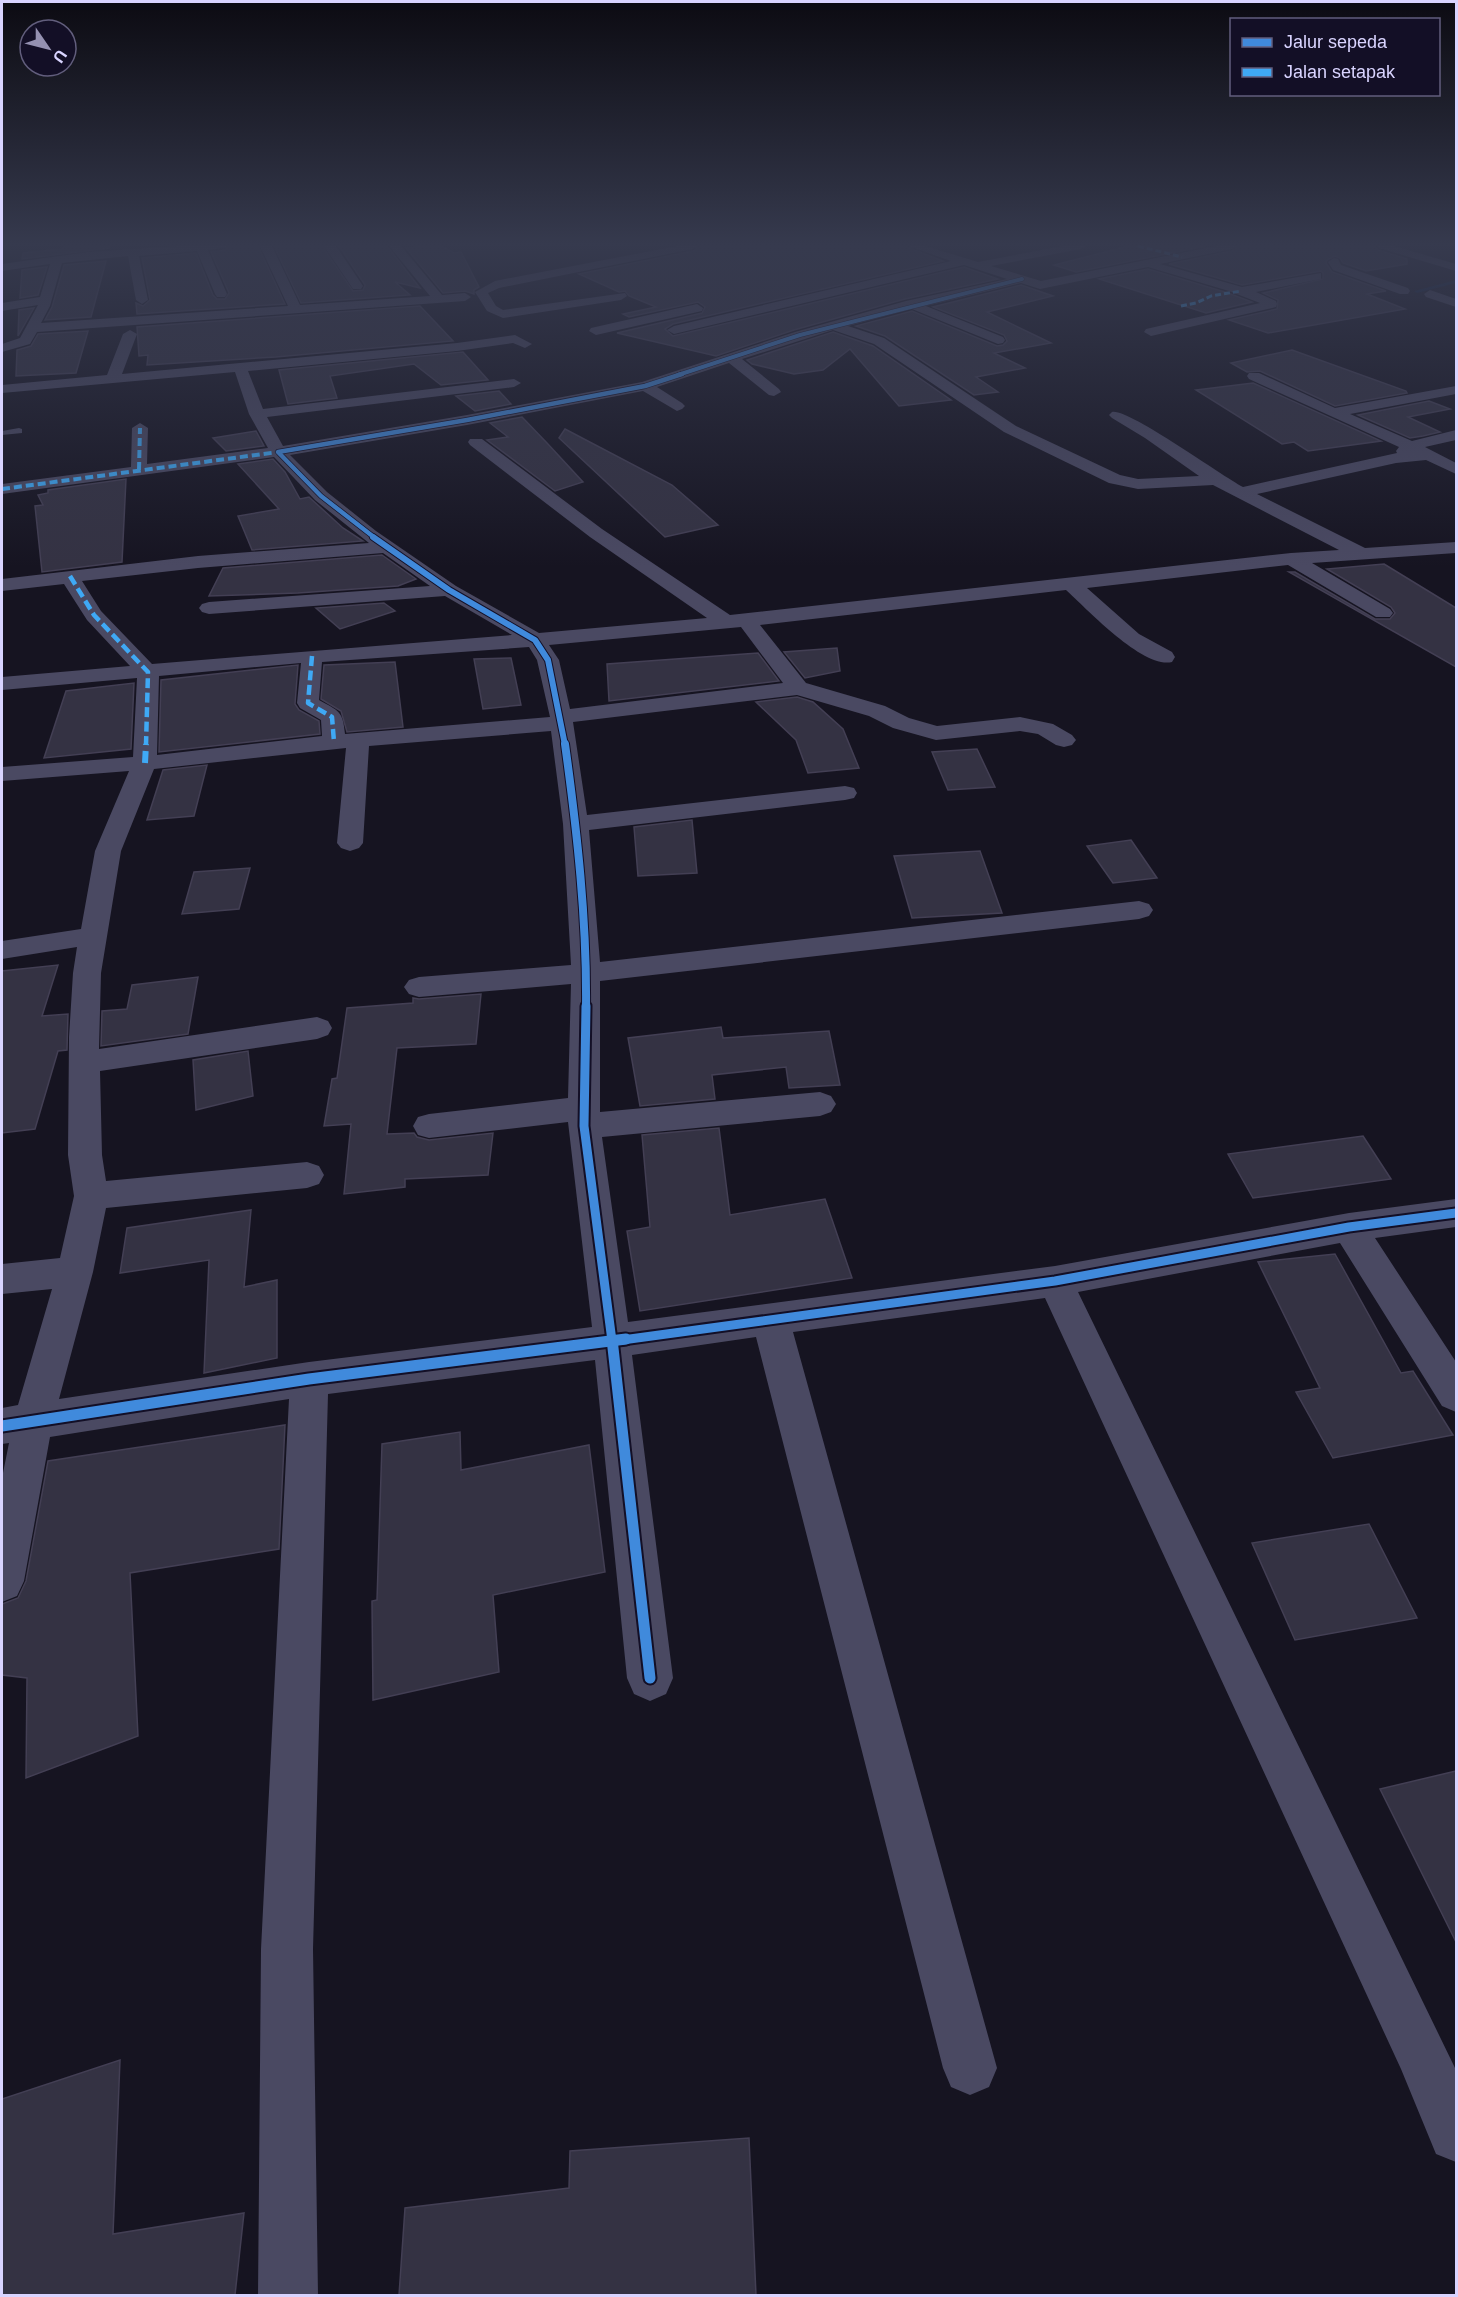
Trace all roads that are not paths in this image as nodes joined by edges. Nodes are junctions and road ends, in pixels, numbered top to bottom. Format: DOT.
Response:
graph roads {
  1 [pos="123,353"];
  2 [pos="390,353"];
  3 [pos="740,353"];
  4 [pos="897,353"];
  5 [pos="732,358"];
  6 [pos="240,367"];
  7 [pos="30,371"];
  8 [pos="1254,376"];
  9 [pos="113,379"];
  10 [pos="514,383"];
  11 [pos="28,386"];
  12 [pos="645,386"];
  13 [pos="2,389"];
  14 [pos="1456,390"];
  15 [pos="774,392"];
  16 [pos="677,406"];
  17 [pos="1333,413"];
  18 [pos="257,414"];
  19 [pos="1117,415"];
  20 [pos="140,428"];
  21 [pos="19,431"];
  22 [pos="2,433"];
  23 [pos="1456,435"];
  24 [pos="476,442"];
  25 [pos="1410,446"];
  26 [pos="1456,448"];
  27 [pos="278,452"];
  28 [pos="1425,455"];
  29 [pos="1396,458"];
  30 [pos="1456,469"];
  31 [pos="139,470"];
  32 [pos="1216,480"];
  33 [pos="2,489"];
  34 [pos="1240,493"];
  35 [pos="387,547"];
  36 [pos="1456,547"];
  37 [pos="1363,554"];
  38 [pos="1291,559"];
  39 [pos="70,576"];
  40 [pos="1071,584"];
  41 [pos="2,585"];
  42 [pos="449,590"];
  43 [pos="209,608"];
  44 [pos="1383,613"];
  45 [pos="736,620"];
  46 [pos="535,640"];
  47 [pos="312,656"];
  48 [pos="1164,657"];
  49 [pos="148,672"];
  50 [pos="2,684"];
  51 [pos="798,688"];
  52 [pos="561,720"];
  53 [pos="1064,740"];
  54 [pos="346,741"];
  55 [pos="145,763"];
  56 [pos="2,774"];
  57 [pos="845,793"];
  58 [pos="576,824"];
  59 [pos="350,843"];
  60 [pos="1139,910"];
  61 [pos="94,935"];
  62 [pos="2,950"];
  63 [pos="586,973"];
  64 [pos="419,987"];
  65 [pos="317,1028"];
  66 [pos="84,1062"];
  67 [pos="820,1104"];
  68 [pos="583,1117"];
  69 [pos="429,1126"];
  70 [pos="307,1175"];
  71 [pos="91,1196"];
  72 [pos="1456,1213"];
  73 [pos="1349,1227"];
  74 [pos="75,1272"];
  75 [pos="2,1280"];
  76 [pos="1055,1281"];
  77 [pos="770,1318"];
  78 [pos="612,1341"];
  79 [pos="309,1379"];
  80 [pos="1456,1394"];
  81 [pos="17,1424"];
  82 [pos="2,1581"];
  83 [pos="650,1678"];
  84 [pos="970,2068"];
  85 [pos="1456,2134"];
  86 [pos="288,2295"];
  1 -- 9 [label="street"];
  2 -- 6 [label="street"];
  3 -- 5 [label="street"];
  4 -- 32 [label="street"];
  5 -- 12 [label="street"];
  5 -- 15 [label="street"];
  6 -- 9 [label="street"];
  6 -- 18 [label="street"];
  7 -- 11 [label="street"];
  8 -- 17 [label="street"];
  9 -- 11 [label="street"];
  10 -- 18 [label="street"];
  11 -- 13 [label="street"];
  12 -- 16 [label="street"];
  12 -- 27 [label="street"];
  14 -- 17 [label="street"];
  17 -- 25 [label="street"];
  18 -- 27 [label="street"];
  19 -- 32 [label="street"];
  20 -- 31 [label="street"];
  21 -- 22 [label="lane"];
  23 -- 25 [label="street"];
  24 -- 45 [label="street"];
  25 -- 28 [label="street"];
  25 -- 29 [label="street"];
  26 -- 28 [label="street"];
  27 -- 31 [label="street"];
  27 -- 35 [label="street"];
  28 -- 29 [label="street"];
  28 -- 30 [label="street"];
  29 -- 34 [label="street"];
  31 -- 33 [label="street"];
  32 -- 34 [label="street"];
  34 -- 37 [label="street"];
  35 -- 39 [label="street"];
  35 -- 42 [label="street"];
  36 -- 37 [label="street"];
  37 -- 38 [label="street"];
  38 -- 40 [label="street"];
  38 -- 44 [label="street"];
  39 -- 41 [label="street"];
  39 -- 49 [label="street"];
  40 -- 45 [label="street"];
  40 -- 48 [label="street"];
  42 -- 43 [label="street"];
  42 -- 46 [label="street"];
  45 -- 46 [label="street"];
  45 -- 51 [label="street"];
  46 -- 47 [label="street"];
  46 -- 52 [label="street"];
  47 -- 49 [label="street"];
  47 -- 54 [label="street"];
  49 -- 50 [label="street"];
  49 -- 55 [label="street"];
  51 -- 52 [label="street"];
  51 -- 53 [label="street"];
  52 -- 54 [label="street"];
  52 -- 58 [label="street"];
  54 -- 55 [label="street"];
  54 -- 59 [label="street"];
  55 -- 56 [label="street"];
  55 -- 61 [label="street"];
  57 -- 58 [label="street"];
  58 -- 63 [label="street"];
  60 -- 63 [label="street"];
  61 -- 62 [label="street"];
  61 -- 66 [label="street"];
  63 -- 64 [label="street"];
  63 -- 68 [label="street"];
  65 -- 66 [label="street"];
  66 -- 71 [label="street"];
  67 -- 68 [label="street"];
  68 -- 69 [label="street"];
  68 -- 78 [label="street"];
  70 -- 71 [label="street"];
  71 -- 74 [label="street"];
  72 -- 73 [label="street"];
  73 -- 76 [label="street"];
  73 -- 80 [label="street"];
  74 -- 75 [label="street"];
  74 -- 81 [label="street"];
  76 -- 77 [label="street"];
  76 -- 85 [label="street"];
  77 -- 78 [label="street"];
  77 -- 84 [label="street"];
  78 -- 79 [label="street"];
  78 -- 83 [label="street"];
  79 -- 81 [label="street"];
  79 -- 86 [label="street"];
  81 -- 82 [label="street"];
}
